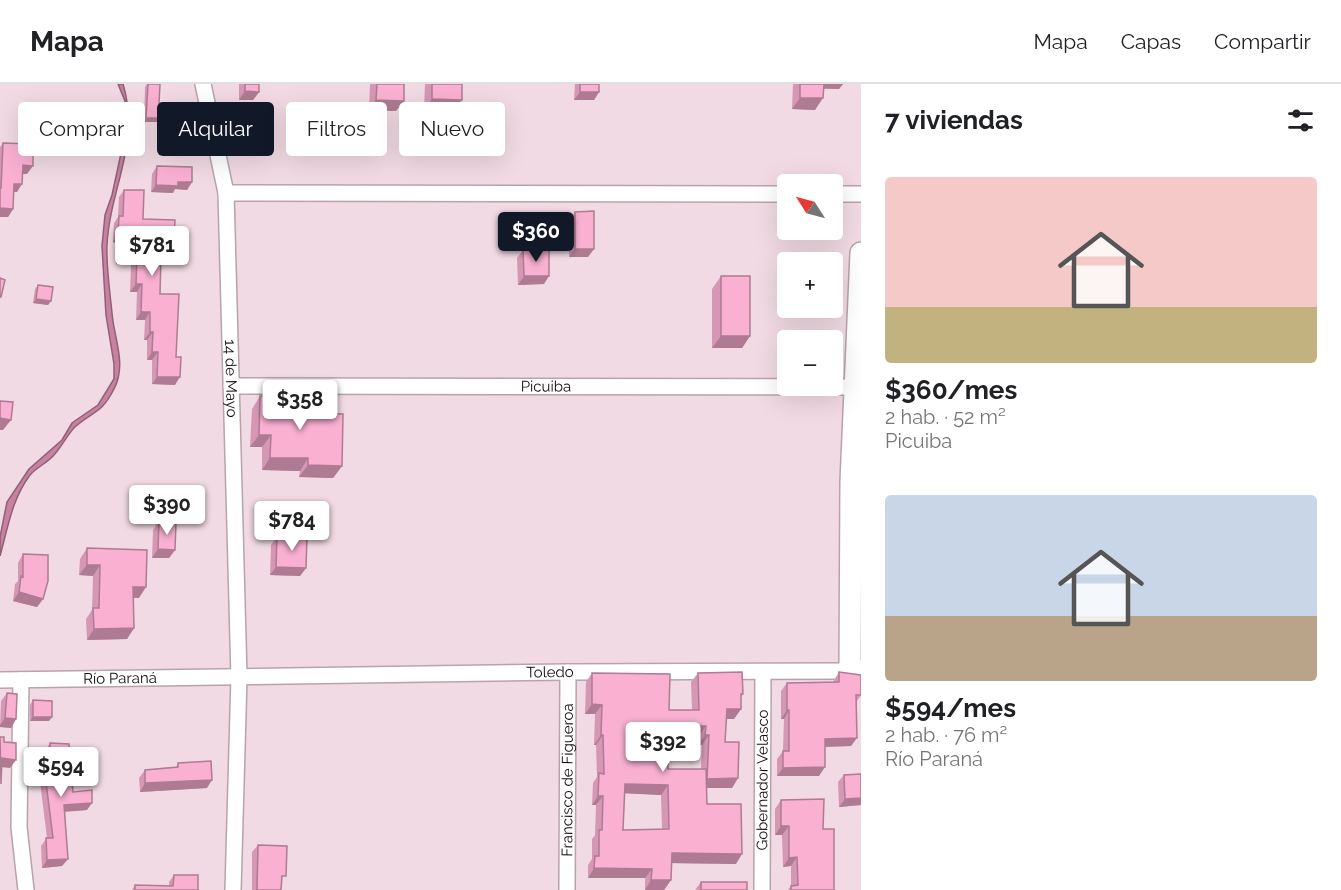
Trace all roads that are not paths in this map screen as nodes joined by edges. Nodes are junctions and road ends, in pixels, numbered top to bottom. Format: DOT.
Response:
graph roads {
  1 [pos="203,84"];
  2 [pos="226,193"];
  3 [pos="777,194"];
  4 [pos="843,194"];
  5 [pos="861,194"];
  6 [pos="861,253"];
  7 [pos="231,387"];
  8 [pos="858,387"];
  9 [pos="856,671"];
  10 [pos="568,672"];
  11 [pos="763,672"];
  12 [pos="239,677"];
  13 [pos="0,680"];
  14 [pos="21,680"];
  15 [pos="26,890"];
  16 [pos="233,890"];
  17 [pos="567,890"];
  18 [pos="762,890"];
  1 -- 2 [label="street, 14 de Mayo"];
  2 -- 3 [label="street"];
  2 -- 7 [label="street, 14 de Mayo"];
  4 -- 5 [label="street"];
  6 -- 8 [label="main road"];
  7 -- 8 [label="street, Picuiba"];
  7 -- 12 [label="street, 14 de Mayo"];
  8 -- 9 [label="main road"];
  9 -- 11 [label="street, Toledo"];
  10 -- 11 [label="street, Toledo"];
  10 -- 12 [label="street, Toledo"];
  10 -- 17 [label="street, Francisco de Figueroa"];
  11 -- 18 [label="street, Gobernador Velasco"];
  12 -- 14 [label="street, Río Paraná"];
  12 -- 16 [label="street, 14 de Mayo"];
  13 -- 14 [label="street, Río Paraná"];
  14 -- 15 [label="street"];
}
